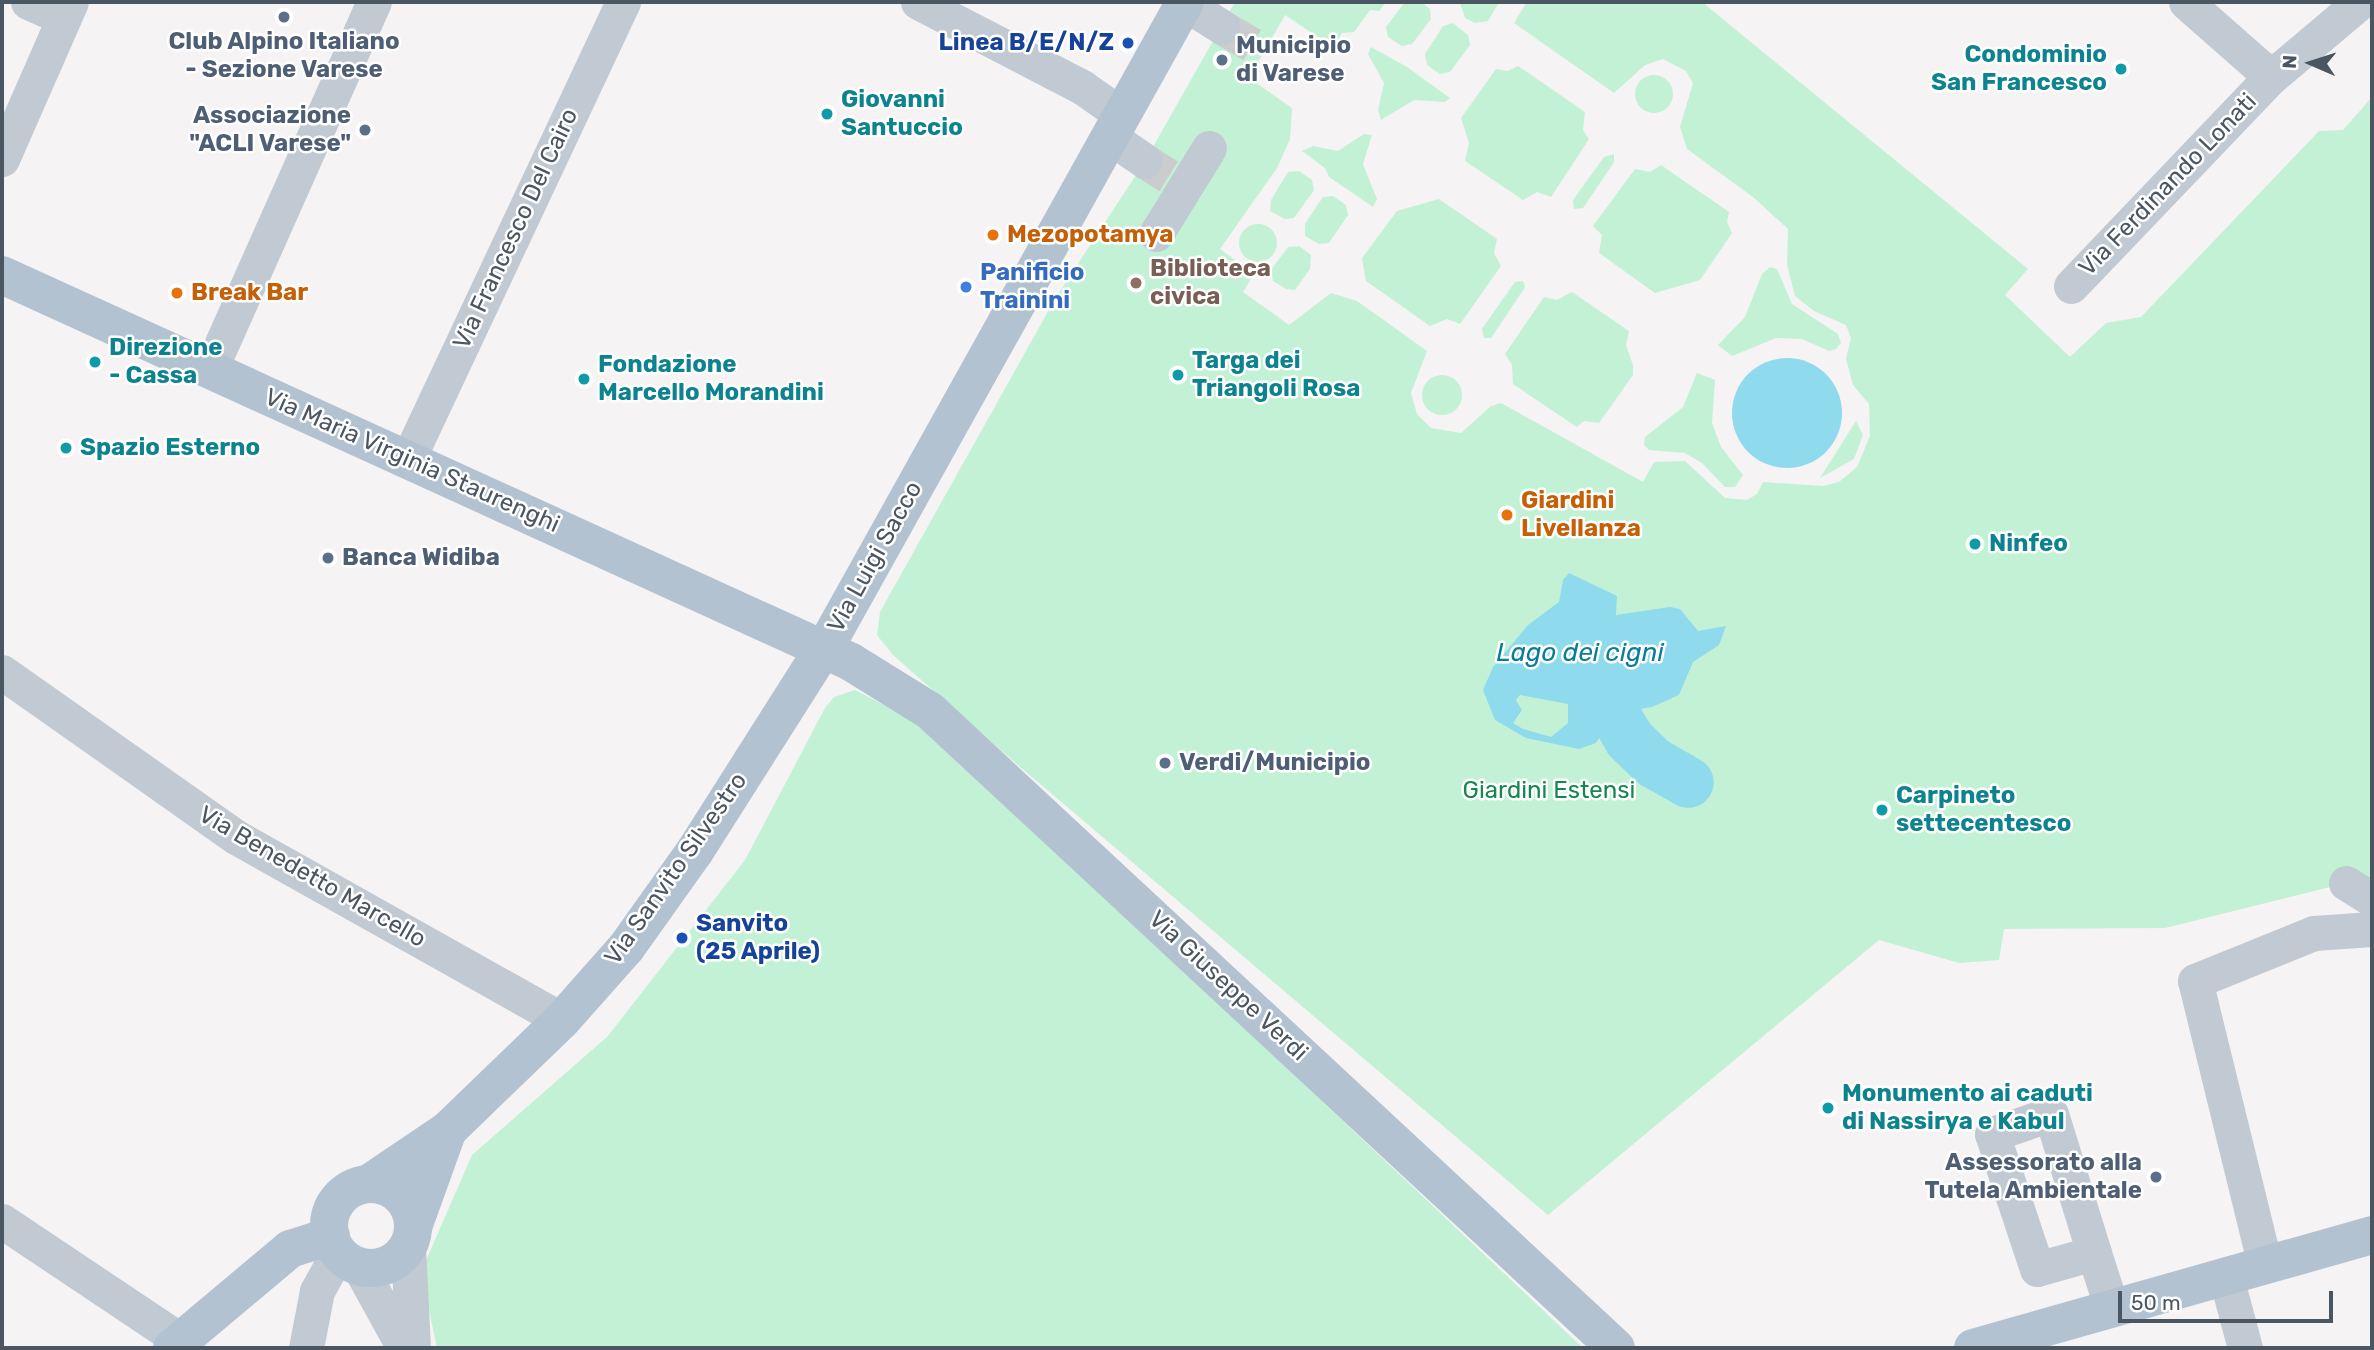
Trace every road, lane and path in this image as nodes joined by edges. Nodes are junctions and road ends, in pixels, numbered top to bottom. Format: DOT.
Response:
graph roads {
  1 [pos="27,2"];
  2 [pos="374,2"];
  3 [pos="624,2"];
  4 [pos="918,2"];
  5 [pos="1182,2"];
  6 [pos="2186,2"];
  7 [pos="2360,2"];
  8 [pos="68,10"];
  9 [pos="1222,27"];
  10 [pos="2271,78"];
  11 [pos="1116,121"];
  12 [pos="1209,148"];
  13 [pos="2,159"];
  14 [pos="1166,174"];
  15 [pos="1156,234"];
  16 [pos="2,275"];
  17 [pos="2071,286"];
  18 [pos="210,370"];
  19 [pos="409,457"];
  20 [pos="821,649"];
  21 [pos="2,672"];
  22 [pos="2372,929"];
  23 [pos="562,1020"];
  24 [pos="447,1130"];
  25 [pos="368,1184"];
  26 [pos="2,1221"];
  27 [pos="2372,1234"];
  28 [pos="411,1236"];
  29 [pos="343,1252"];
  30 [pos="2094,1253"];
  31 [pos="2271,1263"];
  32 [pos="2226,1277"];
  33 [pos="2112,1309"];
  34 [pos="176,1344"];
  35 [pos="306,1348"];
  36 [pos="404,1348"];
  37 [pos="413,1348"];
  38 [pos="1616,1348"];
  39 [pos="1973,1348"];
  40 [pos="2245,1348"];
  1 -- 8 [label="street"];
  2 -- 18 [label="street"];
  3 -- 19 [label="street, Via Francesco Del Cairo"];
  4 -- 11 [label="street"];
  5 -- 9 [label="street"];
  5 -- 11 [label="main road, Via Luigi Sacco"];
  6 -- 10 [label="street"];
  7 -- 10 [label="street, Via Ferdinando Lonati"];
  8 -- 13 [label="street"];
  10 -- 17 [label="street, Via Ferdinando Lonati"];
  11 -- 14 [label="street"];
  11 -- 20 [label="main road, Via Luigi Sacco"];
  12 -- 14 [label="street"];
  14 -- 15 [label="street"];
  16 -- 18 [label="main road, Via Maria Virginia Staurenghi"];
  18 -- 19 [label="main road, Via Maria Virginia Staurenghi"];
  19 -- 20 [label="main road, Via Maria Virginia Staurenghi"];
  20 -- 23 [label="main road, Via Sanvito Silvestro"];
  20 -- 38 [label="main road, Via Giuseppe Verdi"];
  21 -- 23 [label="street, Via Benedetto Marcello"];
  22 -- 31 [label="street"];
  23 -- 24 [label="main road, Via Sanvito Silvestro"];
  24 -- 25 [label="main road, Via Sanvito Silvestro"];
  24 -- 28 [label="main road, Via Sanvito Silvestro"];
  25 -- 28 [label="main road"];
  25 -- 29 [label="main road"];
  26 -- 34 [label="street"];
  27 -- 31 [label="main road"];
  28 -- 29 [label="main road"];
  28 -- 37 [label="street"];
  29 -- 34 [label="main road"];
  29 -- 35 [label="street"];
  29 -- 36 [label="street"];
  30 -- 33 [label="street"];
  31 -- 32 [label="main road"];
  32 -- 33 [label="main road"];
  32 -- 40 [label="street"];
  33 -- 39 [label="main road"];
}
